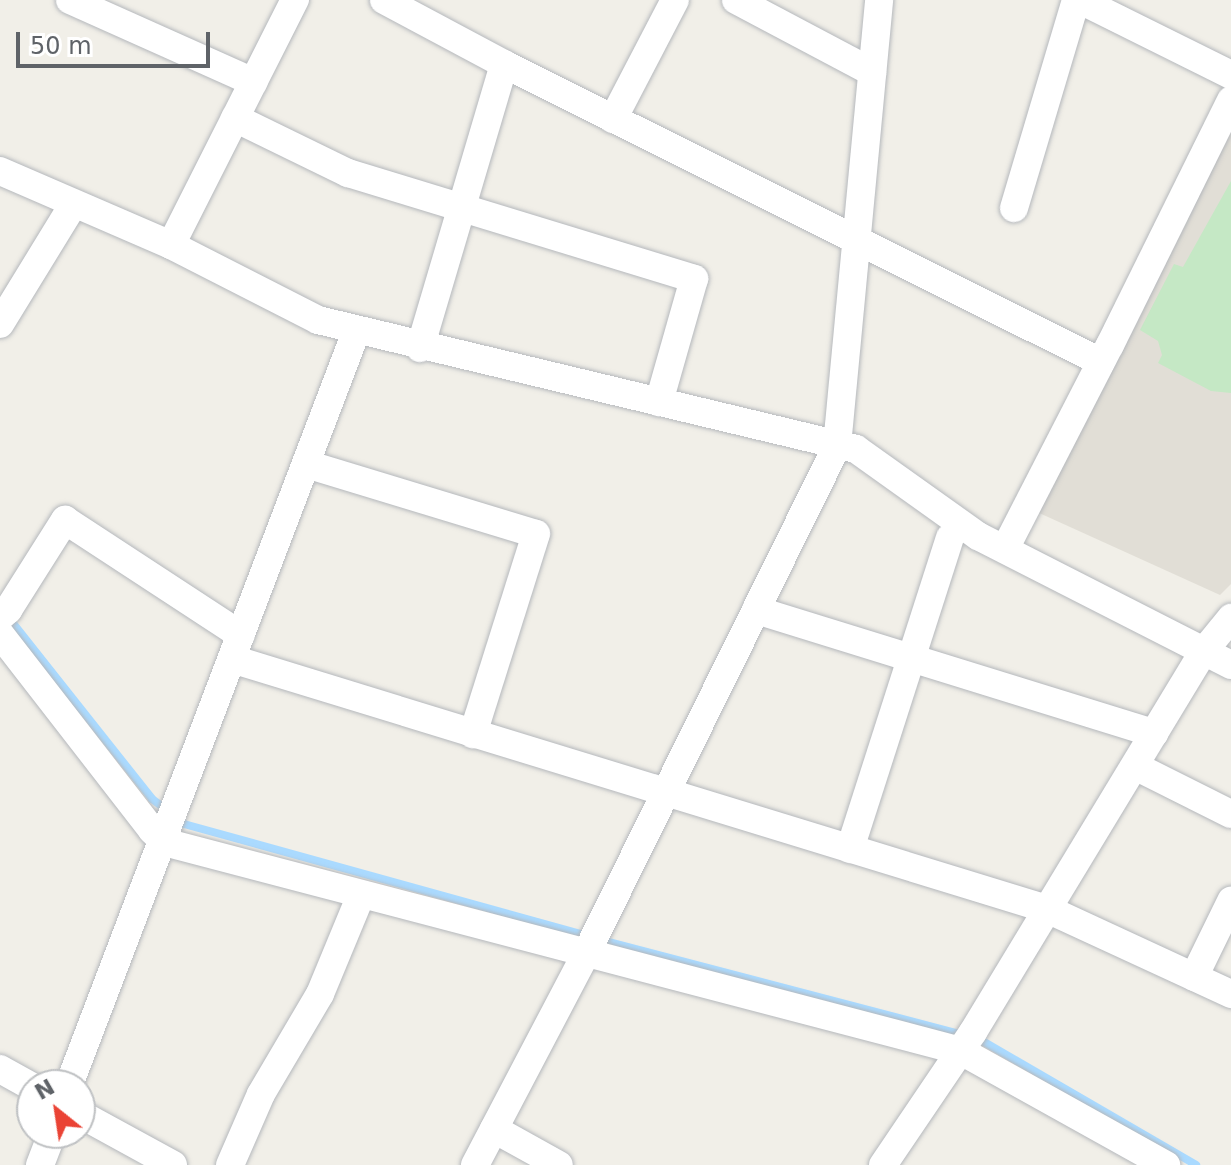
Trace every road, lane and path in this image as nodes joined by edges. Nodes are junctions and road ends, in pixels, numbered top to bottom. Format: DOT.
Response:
graph roads {
  1 [pos="70,0"];
  2 [pos="295,0"];
  3 [pos="384,0"];
  4 [pos="675,0"];
  5 [pos="736,0"];
  6 [pos="879,0"];
  7 [pos="1078,0"];
  8 [pos="115,10"];
  9 [pos="504,64"];
  10 [pos="872,72"];
  11 [pos="1231,75"];
  12 [pos="253,82"];
  13 [pos="1231,100"];
  14 [pos="235,118"];
  15 [pos="613,119"];
  16 [pos="0,171"];
  17 [pos="73,205"];
  18 [pos="462,207"];
  19 [pos="1014,208"];
  20 [pos="857,241"];
  21 [pos="171,245"];
  22 [pos="0,324"];
  23 [pos="356,332"];
  24 [pos="420,348"];
  25 [pos="1101,362"];
  26 [pos="659,402"];
  27 [pos="837,446"];
  28 [pos="306,464"];
  29 [pos="950,538"];
  30 [pos="1005,549"];
  31 [pos="756,610"];
  32 [pos="1231,618"];
  33 [pos="2,621"];
  34 [pos="237,647"];
  35 [pos="1204,651"];
  36 [pos="911,658"];
  37 [pos="1231,665"];
  38 [pos="1154,733"];
  39 [pos="473,734"];
  40 [pos="1135,766"];
  41 [pos="666,793"];
  42 [pos="1231,814"];
  43 [pos="164,842"];
  44 [pos="850,849"];
  45 [pos="361,895"];
  46 [pos="1231,901"];
  47 [pos="1047,909"];
  48 [pos="586,954"];
  49 [pos="1194,977"];
  50 [pos="1231,994"];
  51 [pos="966,1044"];
  52 [pos="75,1069"];
  53 [pos="96,1123"];
  54 [pos="494,1129"];
  55 [pos="173,1165"];
  56 [pos="230,1165"];
  57 [pos="475,1165"];
  58 [pos="559,1165"];
  59 [pos="883,1165"];
  60 [pos="1166,1165"];
  1 -- 8 [label="street"];
  2 -- 12 [label="street"];
  3 -- 9 [label="street"];
  4 -- 15 [label="street"];
  5 -- 10 [label="street"];
  6 -- 10 [label="street"];
  7 -- 11 [label="street"];
  7 -- 19 [label="street"];
  8 -- 12 [label="street"];
  9 -- 15 [label="street"];
  9 -- 18 [label="street"];
  10 -- 20 [label="street"];
  12 -- 14 [label="street"];
  13 -- 25 [label="street"];
  14 -- 18 [label="street"];
  14 -- 21 [label="street"];
  15 -- 20 [label="street"];
  16 -- 17 [label="street"];
  17 -- 21 [label="street"];
  17 -- 22 [label="street"];
  18 -- 24 [label="street"];
  18 -- 26 [label="street"];
  20 -- 25 [label="street"];
  20 -- 27 [label="street"];
  21 -- 23 [label="street"];
  23 -- 24 [label="street"];
  23 -- 28 [label="street"];
  24 -- 26 [label="street"];
  25 -- 30 [label="street"];
  26 -- 27 [label="street"];
  27 -- 30 [label="street"];
  27 -- 31 [label="street"];
  28 -- 34 [label="street"];
  28 -- 39 [label="street"];
  29 -- 36 [label="street"];
  30 -- 35 [label="street"];
  31 -- 36 [label="street"];
  31 -- 41 [label="street"];
  32 -- 35 [label="street"];
  33 -- 34 [label="street"];
  33 -- 43 [label="street"];
  34 -- 39 [label="street"];
  34 -- 43 [label="street"];
  35 -- 37 [label="street"];
  35 -- 38 [label="street"];
  36 -- 38 [label="street"];
  36 -- 44 [label="street"];
  38 -- 40 [label="street"];
  39 -- 41 [label="street"];
  40 -- 42 [label="street"];
  40 -- 47 [label="street"];
  41 -- 44 [label="street"];
  41 -- 48 [label="street"];
  43 -- 45 [label="street"];
  43 -- 52 [label="street"];
  44 -- 47 [label="street"];
  45 -- 48 [label="street"];
  45 -- 56 [label="street"];
  46 -- 49 [label="street"];
  47 -- 49 [label="street"];
  47 -- 51 [label="street"];
  48 -- 51 [label="street"];
  48 -- 54 [label="street"];
  49 -- 50 [label="street"];
  51 -- 59 [label="street"];
  51 -- 60 [label="street"];
  53 -- 55 [label="street"];
  54 -- 57 [label="street"];
  54 -- 58 [label="street"];
}
